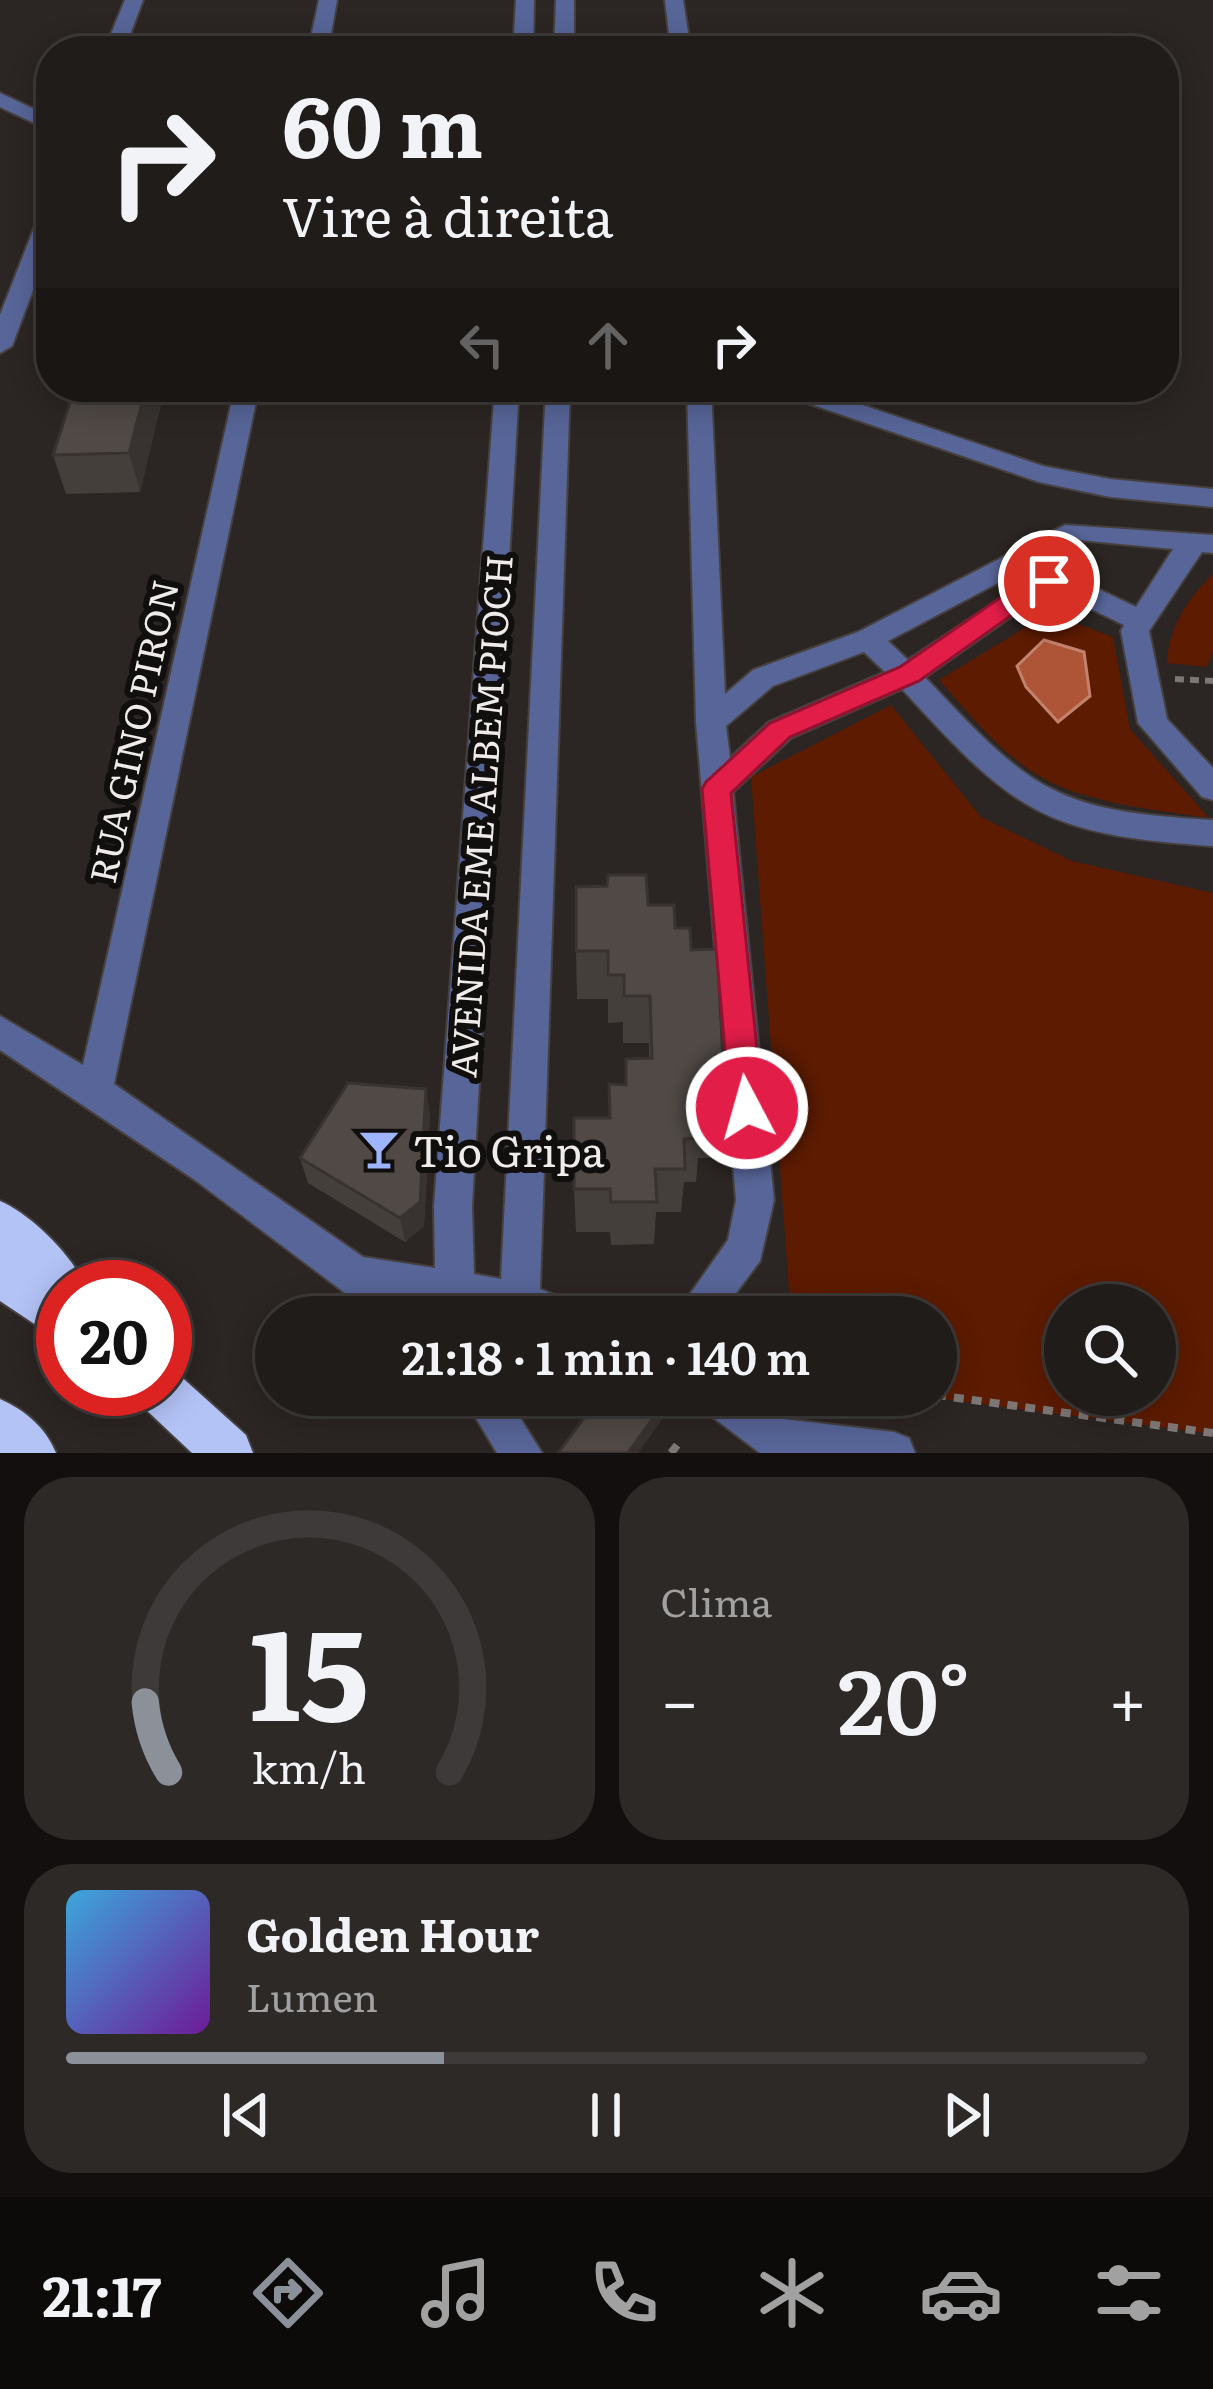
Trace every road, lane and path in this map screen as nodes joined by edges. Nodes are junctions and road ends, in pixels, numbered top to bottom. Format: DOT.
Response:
graph roads {
  1 [pos="134,0"];
  2 [pos="328,0"];
  3 [pos="525,0"];
  4 [pos="565,0"];
  5 [pos="674,0"];
  6 [pos="120,36"];
  7 [pos="321,36"];
  8 [pos="524,36"];
  9 [pos="564,36"];
  10 [pos="679,36"];
  11 [pos="0,99"];
  12 [pos="36,117"];
  13 [pos="36,252"];
  14 [pos="0,346"];
  15 [pos="244,402"];
  16 [pos="506,402"];
  17 [pos="557,402"];
  18 [pos="700,402"];
  19 [pos="828,402"];
  20 [pos="1213,498"];
  21 [pos="1204,544"];
  22 [pos="1142,621"];
  23 [pos="868,639"];
  24 [pos="909,674"];
  25 [pos="711,722"];
  26 [pos="1213,788"];
  27 [pos="716,789"];
  28 [pos="1211,834"];
  29 [pos="0,1030"];
  30 [pos="94,1091"];
  31 [pos="0,1223"];
  32 [pos="36,1260"];
  33 [pos="0,1274"];
  34 [pos="357,1275"];
  35 [pos="382,1296"];
  36 [pos="428,1296"];
  37 [pos="455,1296"];
  38 [pos="521,1296"];
  39 [pos="710,1296"];
  40 [pos="36,1300"];
  41 [pos="957,1398"];
  42 [pos="189,1416"];
  43 [pos="745,1416"];
  44 [pos="0,1424"];
  45 [pos="1213,1432"];
  46 [pos="788,1448"];
  47 [pos="31,1453"];
  48 [pos="227,1453"];
  49 [pos="895,1453"];
  1 -- 6 [label="street"];
  2 -- 7 [label="street"];
  3 -- 8 [label="street"];
  4 -- 9 [label="street"];
  5 -- 10 [label="street"];
  11 -- 12 [label="street"];
  13 -- 14 [label="street"];
  15 -- 30 [label="street, RUA GINO PIRON"];
  16 -- 37 [label="street, AVENIDA EME ALBEM PIOCH"];
  17 -- 38 [label="street, AVENIDA EME ALBEM PIOCH"];
  18 -- 25 [label="street"];
  19 -- 20 [label="street"];
  21 -- 22 [label="street"];
  21 -- 23 [label="street"];
  22 -- 24 [label="street"];
  22 -- 26 [label="street"];
  23 -- 24 [label="street"];
  23 -- 25 [label="street"];
  24 -- 27 [label="street"];
  24 -- 28 [label="street"];
  25 -- 27 [label="street"];
  27 -- 39 [label="street"];
  29 -- 30 [label="street"];
  30 -- 34 [label="street"];
  31 -- 32 [label="highway"];
  33 -- 40 [label="highway"];
  34 -- 35 [label="street"];
  34 -- 36 [label="street"];
  41 -- 45 [label="path"];
  42 -- 48 [label="highway"];
  43 -- 46 [label="street"];
  44 -- 47 [label="highway"];
  46 -- 49 [label="street"];
}
